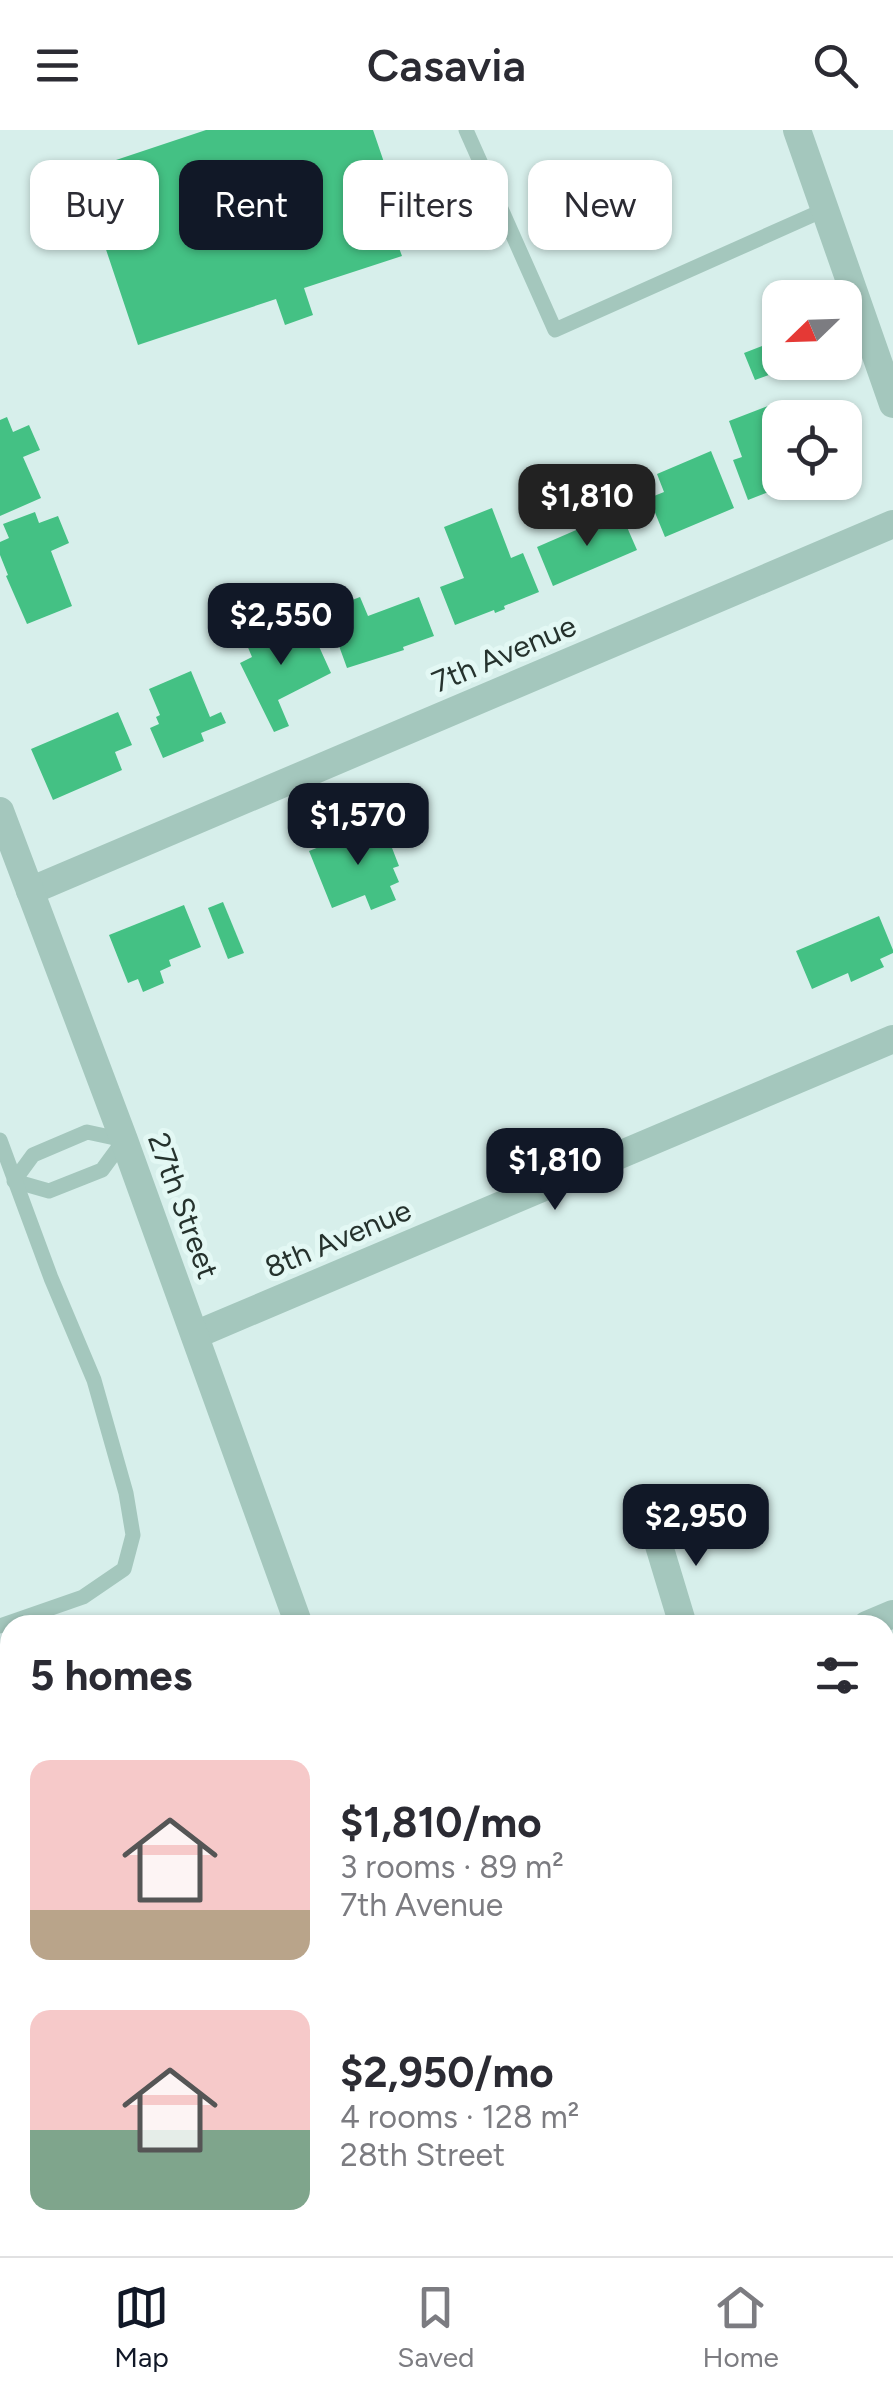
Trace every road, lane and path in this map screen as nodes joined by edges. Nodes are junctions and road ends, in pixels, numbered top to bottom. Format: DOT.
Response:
graph roads {
  1 [pos="466,130"];
  2 [pos="797,130"];
  3 [pos="826,209"];
  4 [pos="893,404"];
  5 [pos="893,524"];
  6 [pos="0,810"];
  7 [pos="30,891"];
  8 [pos="893,1039"];
  9 [pos="0,1140"];
  10 [pos="124,1140"];
  11 [pos="14,1181"];
  12 [pos="195,1334"];
  13 [pos="654,1529"];
  14 [pos="31,1615"];
  15 [pos="295,1615"];
  16 [pos="680,1615"];
  1 -- 3 [label="lane"];
  2 -- 3 [label="street"];
  3 -- 4 [label="street"];
  5 -- 7 [label="street, 7th Avenue"];
  6 -- 7 [label="street, 27th Street"];
  7 -- 10 [label="street, 27th Street"];
  8 -- 12 [label="street, 8th Avenue"];
  9 -- 11 [label="lane"];
  10 -- 11 [label="lane"];
  10 -- 11 [label="lane"];
  10 -- 12 [label="street, 27th Street"];
  11 -- 14 [label="lane"];
  12 -- 15 [label="street, 27th Street"];
  13 -- 16 [label="street"];
}
